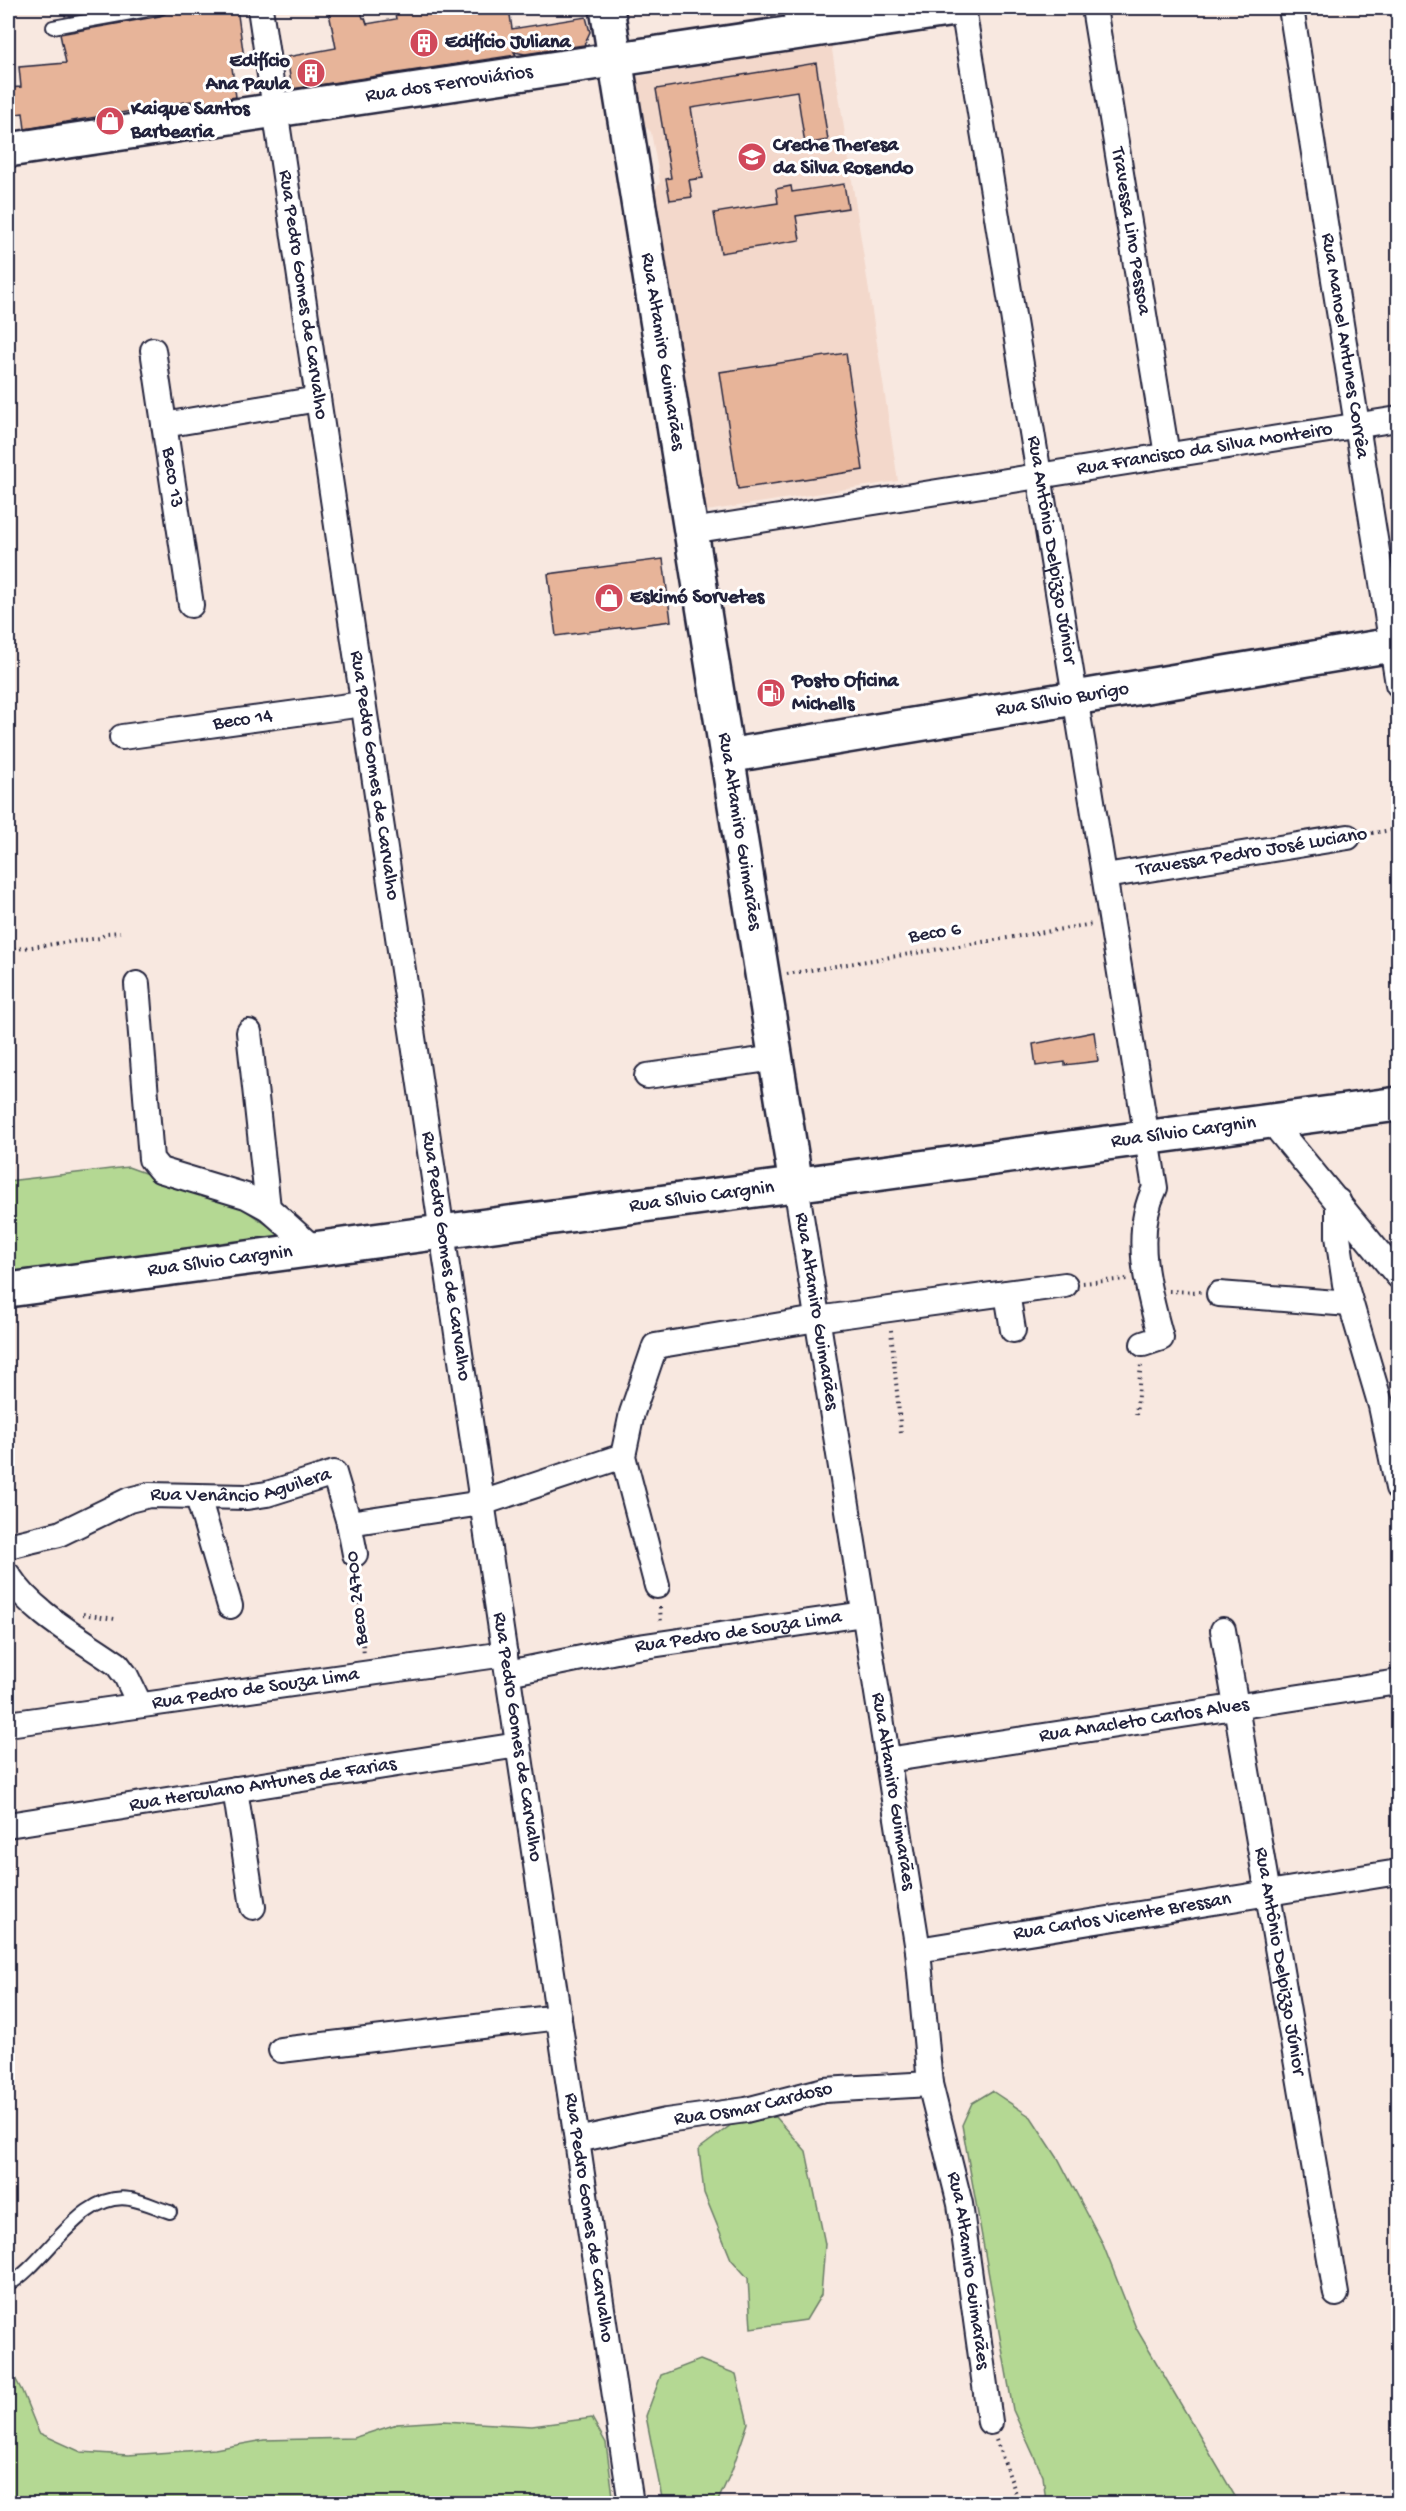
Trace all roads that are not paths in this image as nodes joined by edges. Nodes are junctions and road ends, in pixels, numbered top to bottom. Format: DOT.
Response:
graph roads {
  1 [pos="159,8"];
  2 [pos="260,8"];
  3 [pos="607,8"];
  4 [pos="962,8"];
  5 [pos="1094,8"];
  6 [pos="1291,8"];
  7 [pos="797,20"];
  8 [pos="53,27"];
  9 [pos="615,59"];
  10 [pos="275,110"];
  11 [pos="8,150"];
  12 [pos="153,350"];
  13 [pos="318,399"];
  14 [pos="1398,419"];
  15 [pos="164,425"];
  16 [pos="1357,425"];
  17 [pos="1167,455"];
  18 [pos="1039,476"];
  19 [pos="691,531"];
  20 [pos="191,605"];
  21 [pos="1395,644"];
  22 [pos="1398,684"];
  23 [pos="1075,698"];
  24 [pos="363,704"];
  25 [pos="122,737"];
  26 [pos="727,756"];
  27 [pos="1348,837"];
  28 [pos="1105,876"];
  29 [pos="137,984"];
  30 [pos="249,1032"];
  31 [pos="776,1058"];
  32 [pos="647,1076"];
  33 [pos="1398,1104"];
  34 [pos="1271,1121"];
  35 [pos="1147,1138"];
  36 [pos="795,1185"];
  37 [pos="1338,1201"];
  38 [pos="268,1208"];
  39 [pos="442,1232"];
  40 [pos="314,1249"];
  41 [pos="1398,1276"];
  42 [pos="1065,1285"];
  43 [pos="8,1290"];
  44 [pos="1007,1293"];
  45 [pos="1219,1294"];
  46 [pos="1350,1304"];
  47 [pos="817,1319"];
  48 [pos="1013,1330"];
  49 [pos="1152,1341"];
  50 [pos="623,1456"];
  51 [pos="1398,1488"];
  52 [pos="198,1497"];
  53 [pos="482,1503"];
  54 [pos="349,1523"];
  55 [pos="8,1546"];
  56 [pos="355,1554"];
  57 [pos="8,1575"];
  58 [pos="657,1586"];
  59 [pos="230,1606"];
  60 [pos="864,1614"];
  61 [pos="1223,1630"];
  62 [pos="506,1663"];
  63 [pos="1398,1682"];
  64 [pos="140,1705"];
  65 [pos="1236,1707"];
  66 [pos="8,1724"];
  67 [pos="518,1745"];
  68 [pos="887,1760"];
  69 [pos="235,1790"];
  70 [pos="8,1825"];
  71 [pos="1398,1872"];
  72 [pos="1268,1893"];
  73 [pos="253,1907"];
  74 [pos="918,1950"];
  75 [pos="559,2018"];
  76 [pos="281,2050"];
  77 [pos="930,2084"];
  78 [pos="577,2140"];
  79 [pos="170,2212"];
  80 [pos="8,2286"];
  81 [pos="1336,2294"];
  82 [pos="990,2422"];
  83 [pos="631,2504"];
  1 -- 8 [label="lane"];
  2 -- 10 [label="street, Rua Pedro Gomes de Carvalho"];
  3 -- 9 [label="street, Rua Altamiro Guimarães"];
  4 -- 7 [label="street, Rua dos Ferroviários"];
  4 -- 18 [label="street, Rua Antônio Delpizzo Júnior"];
  5 -- 17 [label="street, Travessa Lino Pessoa"];
  6 -- 16 [label="street, Rua Manoel Antunes Corrêa"];
  7 -- 9 [label="street, Rua dos Ferroviários"];
  9 -- 10 [label="street, Rua dos Ferroviários"];
  9 -- 19 [label="street, Rua Altamiro Guimarães"];
  10 -- 11 [label="street, Rua dos Ferroviários"];
  10 -- 13 [label="street, Rua Pedro Gomes de Carvalho"];
  12 -- 15 [label="street, Beco 13"];
  13 -- 15 [label="street"];
  13 -- 24 [label="street, Rua Pedro Gomes de Carvalho"];
  14 -- 16 [label="street, Rua Francisco da Silva Monteiro"];
  15 -- 20 [label="street, Beco 13"];
  16 -- 17 [label="street, Rua Francisco da Silva Monteiro"];
  16 -- 21 [label="street, Rua Manoel Antunes Corrêa"];
  17 -- 18 [label="street, Rua Francisco da Silva Monteiro"];
  18 -- 19 [label="street, Rua Francisco da Silva Monteiro"];
  18 -- 23 [label="street, Rua Antônio Delpizzo Júnior"];
  19 -- 26 [label="street, Rua Altamiro Guimarães"];
  21 -- 22 [label="street, Rua Manoel Antunes Corrêa"];
  21 -- 23 [label="street, Rua Sílvio Burigo"];
  23 -- 26 [label="street, Rua Sílvio Burigo"];
  23 -- 28 [label="street, Rua Antônio Delpizzo Júnior"];
  24 -- 25 [label="street, Beco 14"];
  24 -- 39 [label="street, Rua Pedro Gomes de Carvalho"];
  26 -- 31 [label="street, Rua Altamiro Guimarães"];
  27 -- 28 [label="street, Travessa Pedro José Luciano"];
  28 -- 35 [label="street, Rua Antônio Delpizzo Júnior"];
  29 -- 38 [label="street"];
  30 -- 38 [label="street"];
  31 -- 32 [label="street"];
  31 -- 36 [label="street, Rua Altamiro Guimarães"];
  33 -- 34 [label="street, Rua Sílvio Cargnin"];
  34 -- 35 [label="street, Rua Sílvio Cargnin"];
  34 -- 37 [label="street"];
  35 -- 36 [label="street, Rua Sílvio Cargnin"];
  35 -- 49 [label="street, Rua Antônio Delpizzo Júnior"];
  36 -- 39 [label="street, Rua Sílvio Cargnin"];
  36 -- 47 [label="street, Rua Altamiro Guimarães"];
  37 -- 41 [label="street"];
  37 -- 46 [label="street"];
  38 -- 40 [label="street"];
  39 -- 40 [label="street, Rua Sílvio Cargnin"];
  39 -- 53 [label="street, Rua Pedro Gomes de Carvalho"];
  40 -- 43 [label="street, Rua Sílvio Cargnin"];
  42 -- 44 [label="street"];
  44 -- 47 [label="street"];
  44 -- 48 [label="street"];
  45 -- 46 [label="street"];
  46 -- 51 [label="street"];
  47 -- 50 [label="street"];
  47 -- 60 [label="street, Rua Altamiro Guimarães"];
  50 -- 53 [label="street"];
  50 -- 58 [label="street"];
  52 -- 54 [label="street, Rua Venâncio Aguilera"];
  52 -- 55 [label="street, Rua Venâncio Aguilera"];
  52 -- 59 [label="street"];
  53 -- 54 [label="street"];
  53 -- 62 [label="street, Rua Pedro Gomes de Carvalho"];
  54 -- 56 [label="street, Beco 24700"];
  57 -- 64 [label="street"];
  60 -- 62 [label="street, Rua Pedro de Souza Lima"];
  60 -- 68 [label="street, Rua Altamiro Guimarães"];
  61 -- 65 [label="street, Rua Antônio Delpizzo Júnior"];
  62 -- 64 [label="street, Rua Pedro de Souza Lima"];
  62 -- 67 [label="street, Rua Pedro Gomes de Carvalho"];
  63 -- 65 [label="street, Rua Anacleto Carlos Alves"];
  64 -- 66 [label="street, Rua Pedro de Souza Lima"];
  65 -- 68 [label="street, Rua Anacleto Carlos Alves"];
  65 -- 72 [label="street, Rua Antônio Delpizzo Júnior"];
  67 -- 69 [label="street, Rua Herculano Antunes de Farias"];
  67 -- 75 [label="street, Rua Pedro Gomes de Carvalho"];
  68 -- 74 [label="street, Rua Altamiro Guimarães"];
  69 -- 70 [label="street, Rua Herculano Antunes de Farias"];
  69 -- 73 [label="street"];
  71 -- 72 [label="street, Rua Carlos Vicente Bressan"];
  72 -- 74 [label="street, Rua Carlos Vicente Bressan"];
  72 -- 81 [label="street, Rua Antônio Delpizzo Júnior"];
  74 -- 77 [label="street, Rua Altamiro Guimarães"];
  75 -- 76 [label="street"];
  75 -- 78 [label="street, Rua Pedro Gomes de Carvalho"];
  77 -- 78 [label="street, Rua Osmar Cardoso"];
  77 -- 82 [label="street, Rua Altamiro Guimarães"];
  78 -- 83 [label="street, Rua Pedro Gomes de Carvalho"];
  79 -- 80 [label="lane"];
}
